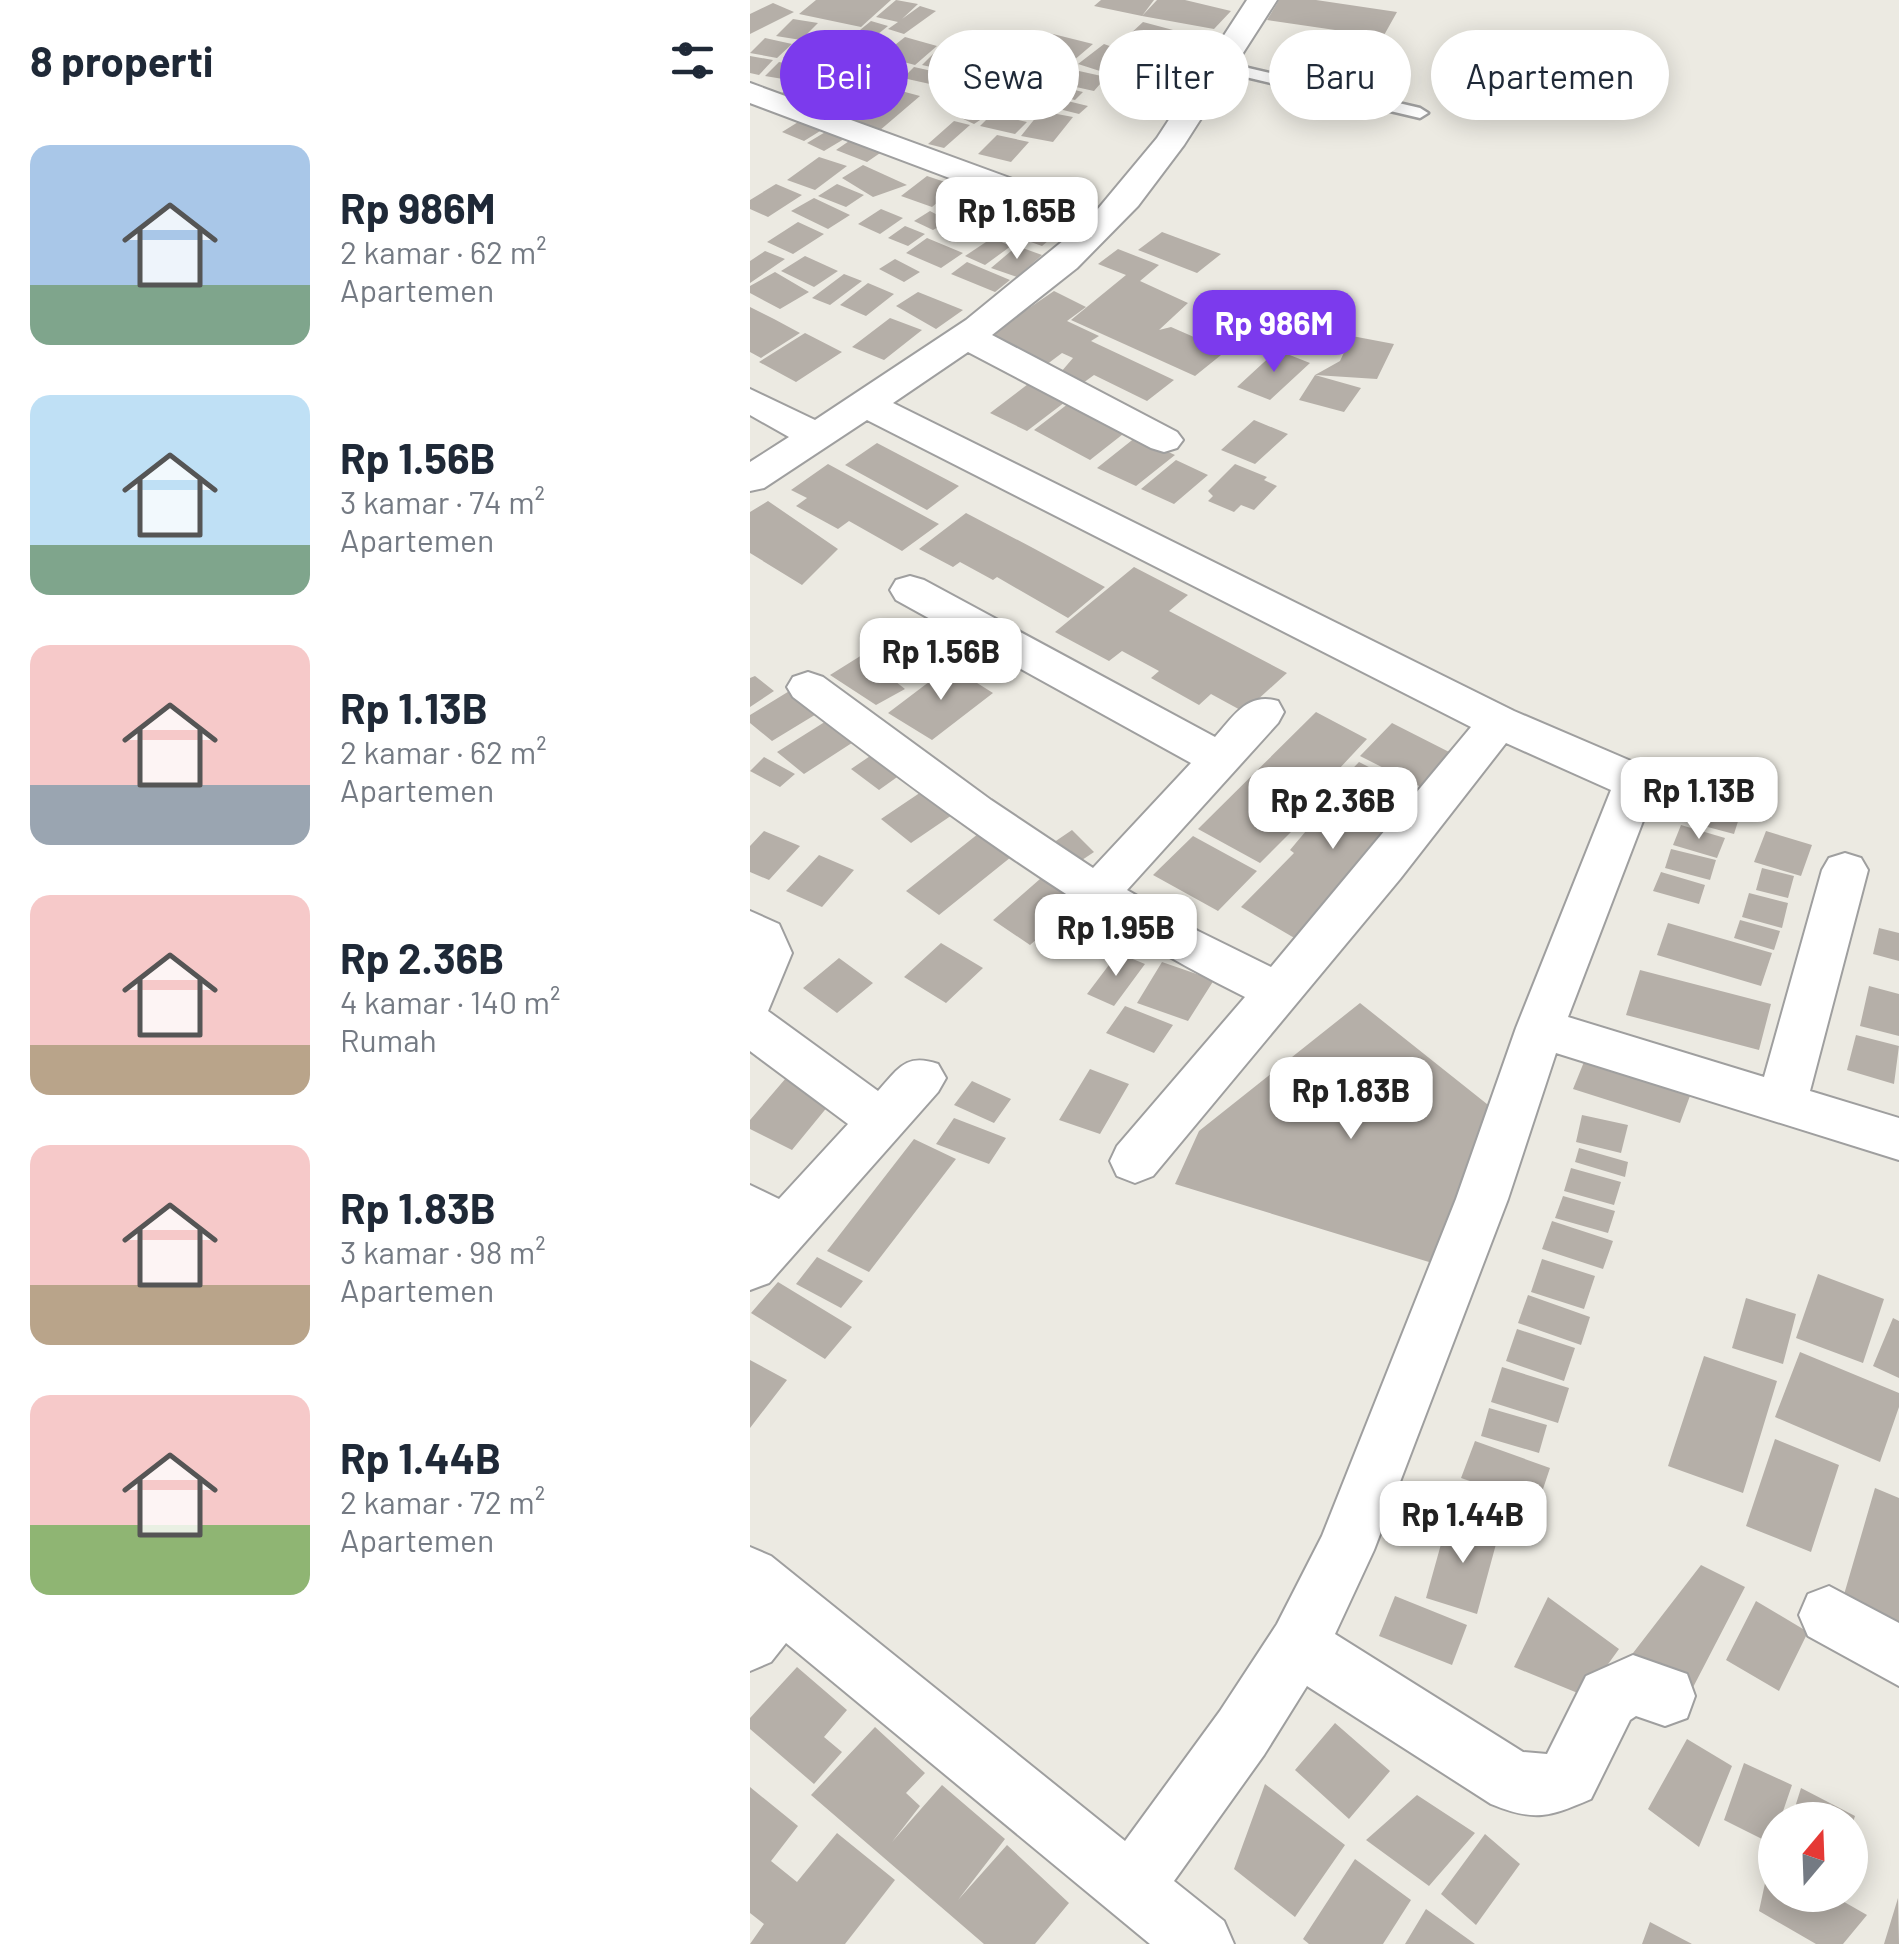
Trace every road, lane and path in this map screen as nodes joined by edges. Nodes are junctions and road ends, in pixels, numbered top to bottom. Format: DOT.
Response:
graph roads {
  1 [pos="1262,0"];
  2 [pos="1242,30"];
  3 [pos="1249,73"];
  4 [pos="750,92"];
  5 [pos="1420,113"];
  6 [pos="1183,120"];
  7 [pos="1104,224"];
  8 [pos="964,335"];
  9 [pos="865,404"];
  10 [pos="759,416"];
  11 [pos="816,436"];
  12 [pos="1164,440"];
  13 [pos="750,479"];
  14 [pos="910,590"];
  15 [pos="808,687"];
  16 [pos="1262,712"];
  17 [pos="1499,722"];
  18 [pos="1221,760"];
  19 [pos="1844,870"];
  20 [pos="1096,893"];
  21 [pos="750,930"];
  22 [pos="1279,992"];
  23 [pos="750,998"];
  24 [pos="750,1025"];
  25 [pos="1540,1028"];
  26 [pos="921,1078"];
  27 [pos="1782,1100"];
  28 [pos="882,1122"];
  29 [pos="1899,1139"];
  30 [pos="1135,1161"];
  31 [pos="761,1235"];
  32 [pos="760,1607"];
  33 [pos="1829,1615"];
  34 [pos="1298,1645"];
  35 [pos="1899,1656"];
  36 [pos="1666,1696"];
  37 [pos="1130,1888"];
  38 [pos="1201,1944"];
  1 -- 2 [label="street"];
  3 -- 5 [label="lane"];
  4 -- 7 [label="street"];
  6 -- 7 [label="street"];
  7 -- 8 [label="street"];
  8 -- 9 [label="street"];
  8 -- 12 [label="street"];
  9 -- 11 [label="street"];
  9 -- 17 [label="street"];
  10 -- 11 [label="street"];
  11 -- 13 [label="street"];
  14 -- 18 [label="street"];
  15 -- 20 [label="street"];
  16 -- 18 [label="street"];
  17 -- 22 [label="street"];
  17 -- 25 [label="street"];
  18 -- 20 [label="street"];
  19 -- 27 [label="street"];
  20 -- 22 [label="street"];
  21 -- 23 [label="street"];
  22 -- 30 [label="street"];
  24 -- 28 [label="street"];
  25 -- 27 [label="street"];
  25 -- 34 [label="street"];
  26 -- 28 [label="street"];
  27 -- 29 [label="street"];
  28 -- 31 [label="street"];
  32 -- 37 [label="street"];
  33 -- 35 [label="street"];
  34 -- 36 [label="street"];
  34 -- 37 [label="street"];
  37 -- 38 [label="street"];
}
